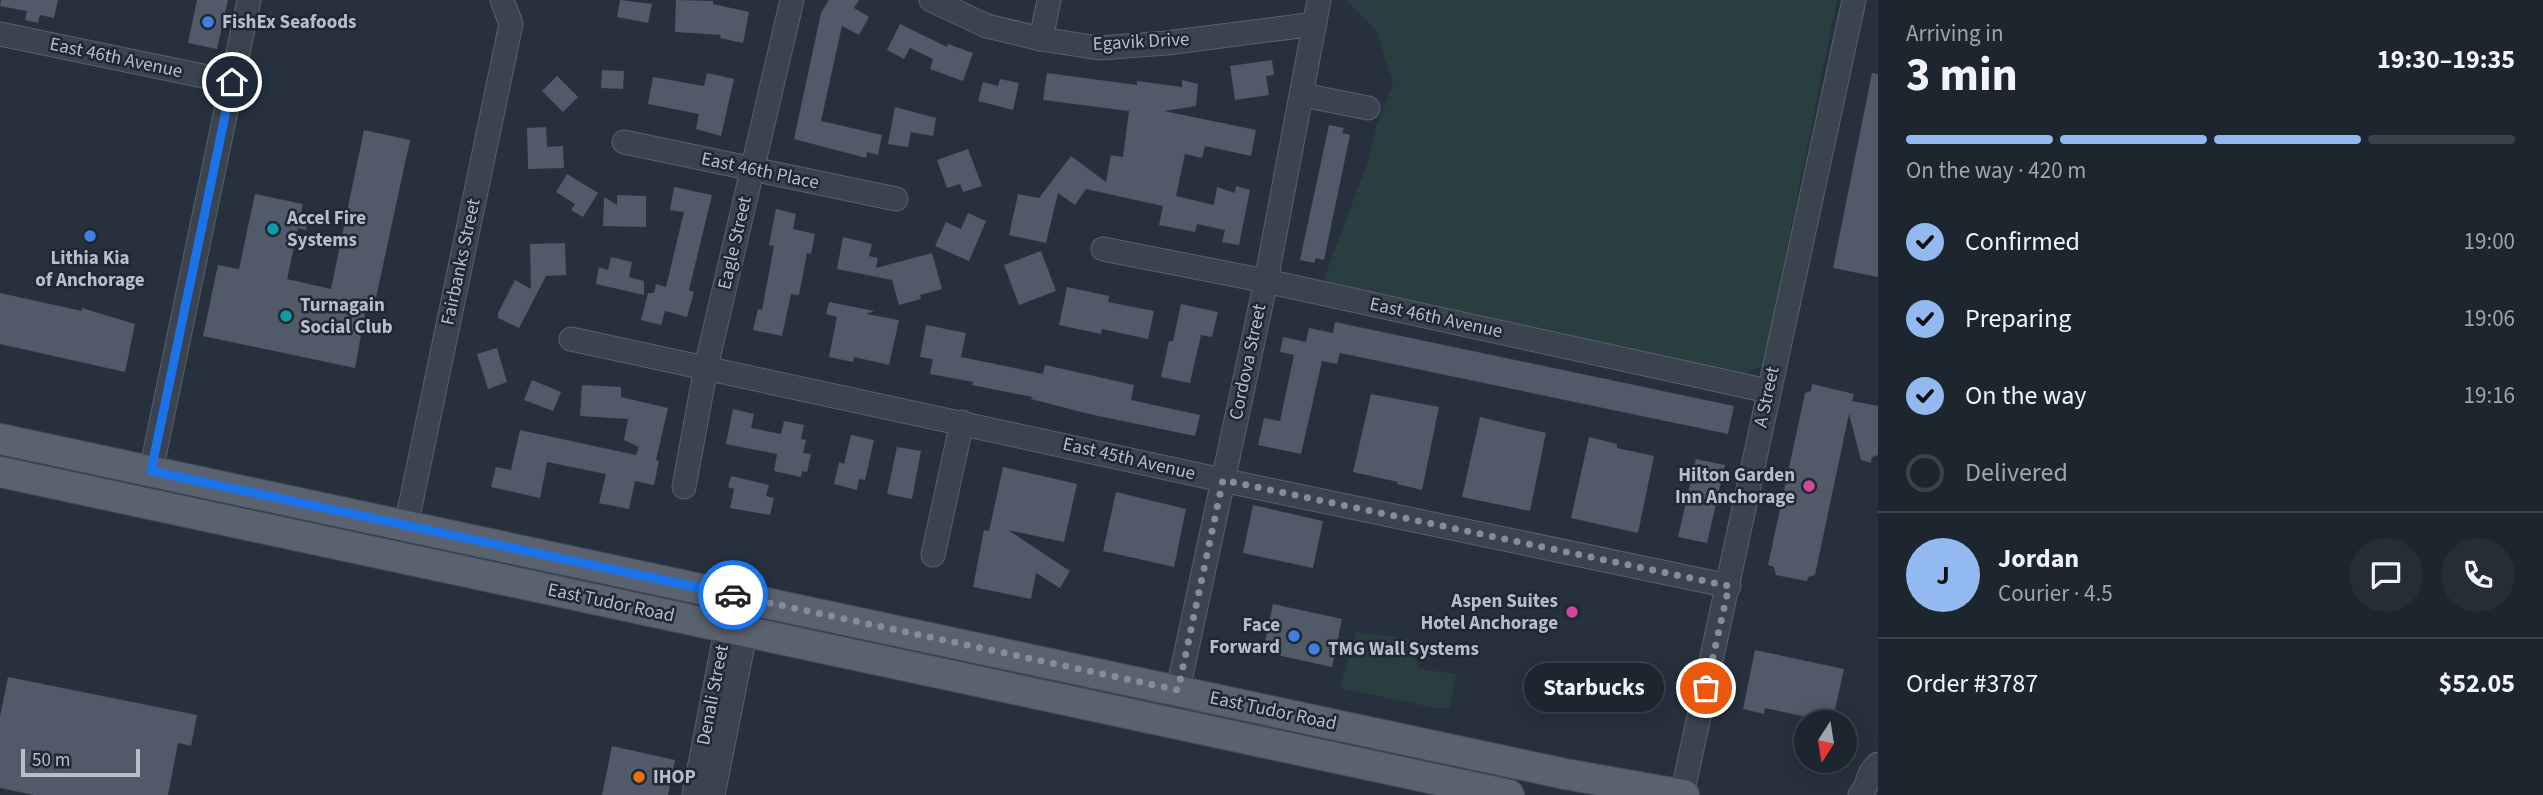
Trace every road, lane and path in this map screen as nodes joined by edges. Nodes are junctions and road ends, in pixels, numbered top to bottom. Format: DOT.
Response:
graph roads {
  1 [pos="249,0"];
  2 [pos="502,0"];
  3 [pos="792,0"];
  4 [pos="931,0"];
  5 [pos="1049,0"];
  6 [pos="1319,0"];
  7 [pos="1854,0"];
  8 [pos="1315,24"];
  9 [pos="0,34"];
  10 [pos="1041,39"];
  11 [pos="232,82"];
  12 [pos="1303,95"];
  13 [pos="1367,108"];
  14 [pos="624,142"];
  15 [pos="752,169"];
  16 [pos="896,199"];
  17 [pos="1103,250"];
  18 [pos="1266,281"];
  19 [pos="571,339"];
  20 [pos="706,367"];
  21 [pos="1768,391"];
  22 [pos="962,422"];
  23 [pos="0,439"];
  24 [pos="151,471"];
  25 [pos="0,472"];
  26 [pos="1223,480"];
  27 [pos="684,487"];
  28 [pos="406,526"];
  29 [pos="933,555"];
  30 [pos="1729,586"];
  31 [pos="743,597"];
  32 [pos="736,630"];
  33 [pos="1178,690"];
  34 [pos="1171,722"];
  35 [pos="1327,755"];
  36 [pos="1878,764"];
  37 [pos="1564,774"];
  38 [pos="694,795"];
  39 [pos="713,795"];
  40 [pos="1509,795"];
  41 [pos="1683,795"];
  42 [pos="1860,795"];
  1 -- 11 [label="street"];
  2 -- 28 [label="street, Fairbanks Street"];
  3 -- 15 [label="street, Eagle Street"];
  4 -- 10 [label="street, Egavik Drive"];
  5 -- 10 [label="street"];
  6 -- 8 [label="street, Cordova Street"];
  7 -- 21 [label="street, A Street"];
  8 -- 10 [label="street, Egavik Drive"];
  8 -- 12 [label="street, Cordova Street"];
  9 -- 11 [label="street, East 46th Avenue"];
  11 -- 24 [label="street"];
  12 -- 13 [label="street"];
  12 -- 18 [label="street, Cordova Street"];
  14 -- 15 [label="street, East 46th Place"];
  15 -- 16 [label="street, East 46th Place"];
  15 -- 20 [label="street, Eagle Street"];
  17 -- 18 [label="street, East 46th Avenue"];
  18 -- 21 [label="street, East 46th Avenue"];
  18 -- 26 [label="street, Cordova Street"];
  19 -- 20 [label="street, East 45th Avenue"];
  20 -- 22 [label="street, East 45th Avenue"];
  20 -- 27 [label="street, Eagle Street"];
  21 -- 30 [label="street, A Street"];
  22 -- 26 [label="street, East 45th Avenue"];
  22 -- 29 [label="street"];
  23 -- 24 [label="main road, East Tudor Road"];
  24 -- 28 [label="main road, East Tudor Road"];
  25 -- 32 [label="main road, East Tudor Road"];
  26 -- 30 [label="street, East 45th Avenue"];
  26 -- 33 [label="street, Cordova Street"];
  28 -- 31 [label="main road, East Tudor Road"];
  30 -- 41 [label="street, A Street"];
  31 -- 32 [label="street, Denali Street"];
  31 -- 33 [label="main road, East Tudor Road"];
  32 -- 34 [label="main road, East Tudor Road"];
  32 -- 38 [label="street, Denali Street"];
  32 -- 39 [label="street, Denali Street"];
  33 -- 34 [label="street, Cordova Street"];
  33 -- 37 [label="main road, East Tudor Road"];
  34 -- 35 [label="main road, East Tudor Road"];
  35 -- 37 [label="main road"];
  35 -- 40 [label="main road, East Tudor Road"];
  36 -- 42 [label="street"];
  37 -- 41 [label="main road, East Tudor Road"];
}
